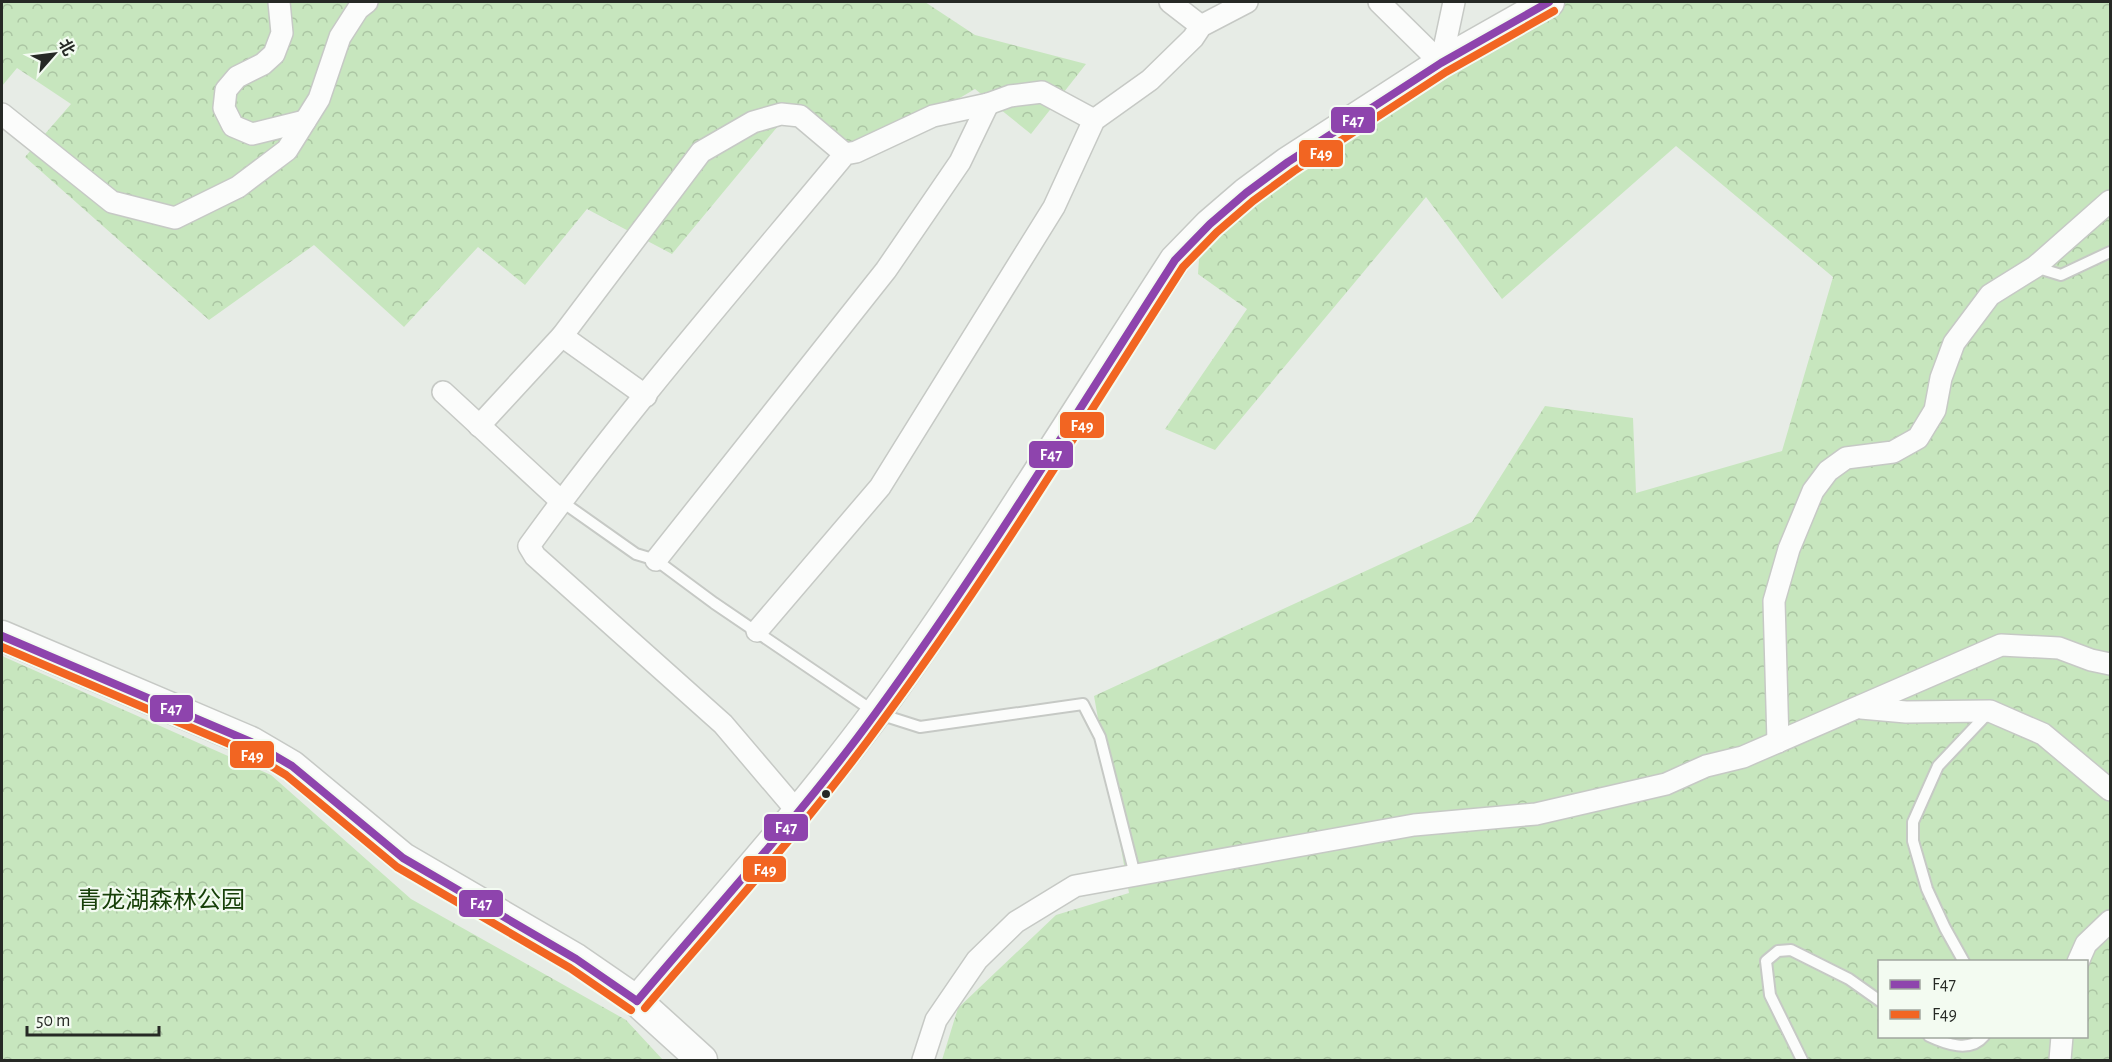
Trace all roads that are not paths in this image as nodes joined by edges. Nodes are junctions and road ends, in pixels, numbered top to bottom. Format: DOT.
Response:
graph roads {
  1 [pos="279,2"];
  2 [pos="368,2"];
  3 [pos="1170,2"];
  4 [pos="1247,2"];
  5 [pos="1379,2"];
  6 [pos="1454,2"];
  7 [pos="1534,5"];
  8 [pos="1201,26"];
  9 [pos="1441,63"];
  10 [pos="988,104"];
  11 [pos="2,114"];
  12 [pos="1094,120"];
  13 [pos="305,122"];
  14 [pos="845,154"];
  15 [pos="2110,201"];
  16 [pos="2110,252"];
  17 [pos="2035,267"];
  18 [pos="562,336"];
  19 [pos="443,392"];
  20 [pos="646,396"];
  21 [pos="479,426"];
  22 [pos="561,501"];
  23 [pos="656,560"];
  24 [pos="757,631"];
  25 [pos="2,636"];
  26 [pos="2110,664"];
  27 [pos="1856,708"];
  28 [pos="1990,711"];
  29 [pos="876,713"];
  30 [pos="1778,742"];
  31 [pos="2110,790"];
  32 [pos="797,811"];
  33 [pos="1136,875"];
  34 [pos="2110,921"];
  35 [pos="1963,960"];
  36 [pos="2079,960"];
  37 [pos="1878,1000"];
  38 [pos="637,1001"];
  39 [pos="1933,1038"];
  40 [pos="1982,1038"];
  41 [pos="2062,1038"];
  42 [pos="702,1060"];
  43 [pos="923,1060"];
  44 [pos="1802,1060"];
  45 [pos="2060,1060"];
  1 -- 13 [label="street"];
  2 -- 13 [label="street"];
  3 -- 8 [label="street"];
  4 -- 8 [label="street"];
  5 -- 9 [label="street"];
  6 -- 9 [label="street"];
  7 -- 9 [label="main road"];
  8 -- 12 [label="street"];
  9 -- 29 [label="main road"];
  10 -- 12 [label="street"];
  10 -- 14 [label="street"];
  10 -- 23 [label="street"];
  11 -- 13 [label="street"];
  12 -- 24 [label="street"];
  14 -- 18 [label="street"];
  14 -- 20 [label="street"];
  15 -- 17 [label="street"];
  16 -- 17 [label="lane"];
  17 -- 30 [label="street"];
  18 -- 20 [label="street"];
  18 -- 21 [label="street"];
  19 -- 21 [label="street"];
  20 -- 22 [label="street"];
  21 -- 22 [label="street"];
  22 -- 23 [label="lane"];
  22 -- 32 [label="street"];
  23 -- 24 [label="lane"];
  24 -- 29 [label="lane"];
  25 -- 38 [label="main road"];
  26 -- 27 [label="street"];
  27 -- 28 [label="street"];
  27 -- 30 [label="street"];
  28 -- 31 [label="street"];
  28 -- 35 [label="lane"];
  29 -- 32 [label="main road"];
  29 -- 33 [label="lane"];
  30 -- 33 [label="street"];
  32 -- 38 [label="main road"];
  33 -- 43 [label="street"];
  34 -- 36 [label="street"];
  37 -- 44 [label="lane"];
  38 -- 42 [label="main road"];
  39 -- 40 [label="lane"];
  41 -- 45 [label="street"];
}
